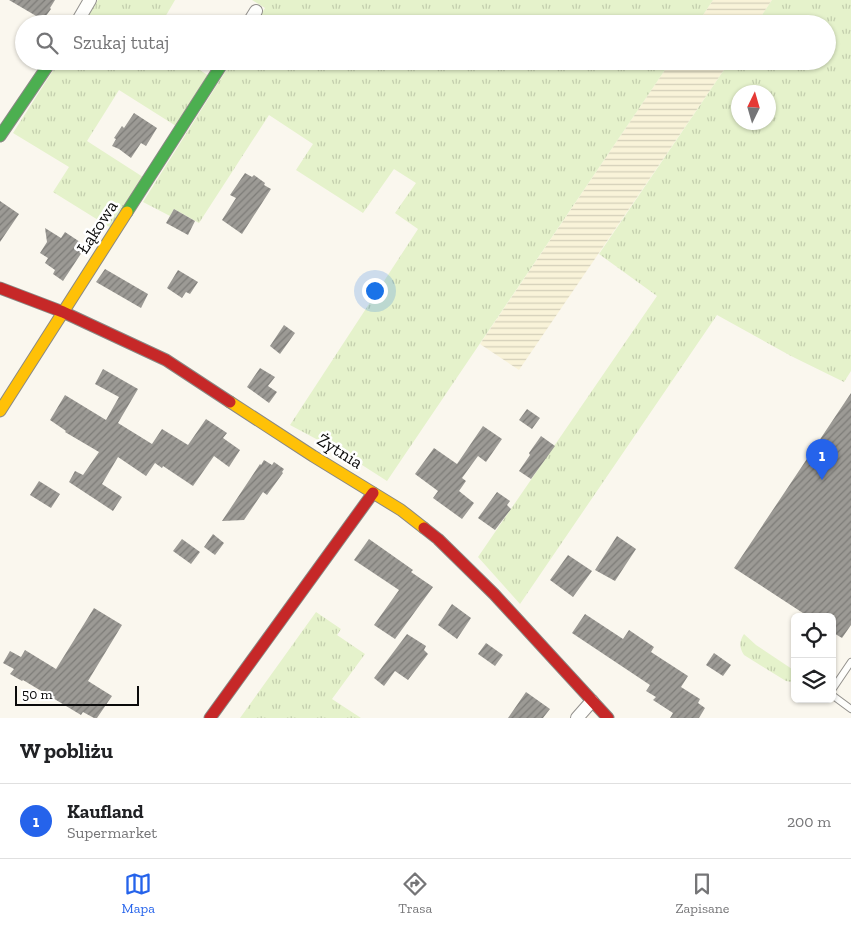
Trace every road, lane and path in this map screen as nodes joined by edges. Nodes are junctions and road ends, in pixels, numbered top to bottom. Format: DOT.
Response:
graph roads {
  1 [pos="90,0"];
  2 [pos="256,11"];
  3 [pos="81,15"];
  4 [pos="254,15"];
  5 [pos="45,70"];
  6 [pos="218,70"];
  7 [pos="0,136"];
  8 [pos="0,288"];
  9 [pos="63,312"];
  10 [pos="0,411"];
  11 [pos="373,493"];
  12 [pos="851,662"];
  13 [pos="836,684"];
  14 [pos="836,698"];
  15 [pos="592,701"];
  16 [pos="851,708"];
  17 [pos="210,718"];
  18 [pos="577,718"];
  19 [pos="608,718"];
  1 -- 3 [label="street"];
  2 -- 4 [label="street"];
  5 -- 7 [label="street"];
  6 -- 9 [label="street, Łąkowa"];
  8 -- 9 [label="street, Żytnia"];
  9 -- 10 [label="street, Łąkowa"];
  9 -- 11 [label="street, Żytnia"];
  11 -- 15 [label="street, Żytnia"];
  11 -- 17 [label="street"];
  12 -- 13 [label="lane"];
  14 -- 16 [label="lane"];
  15 -- 18 [label="street"];
  15 -- 19 [label="street, Żytnia"];
}
